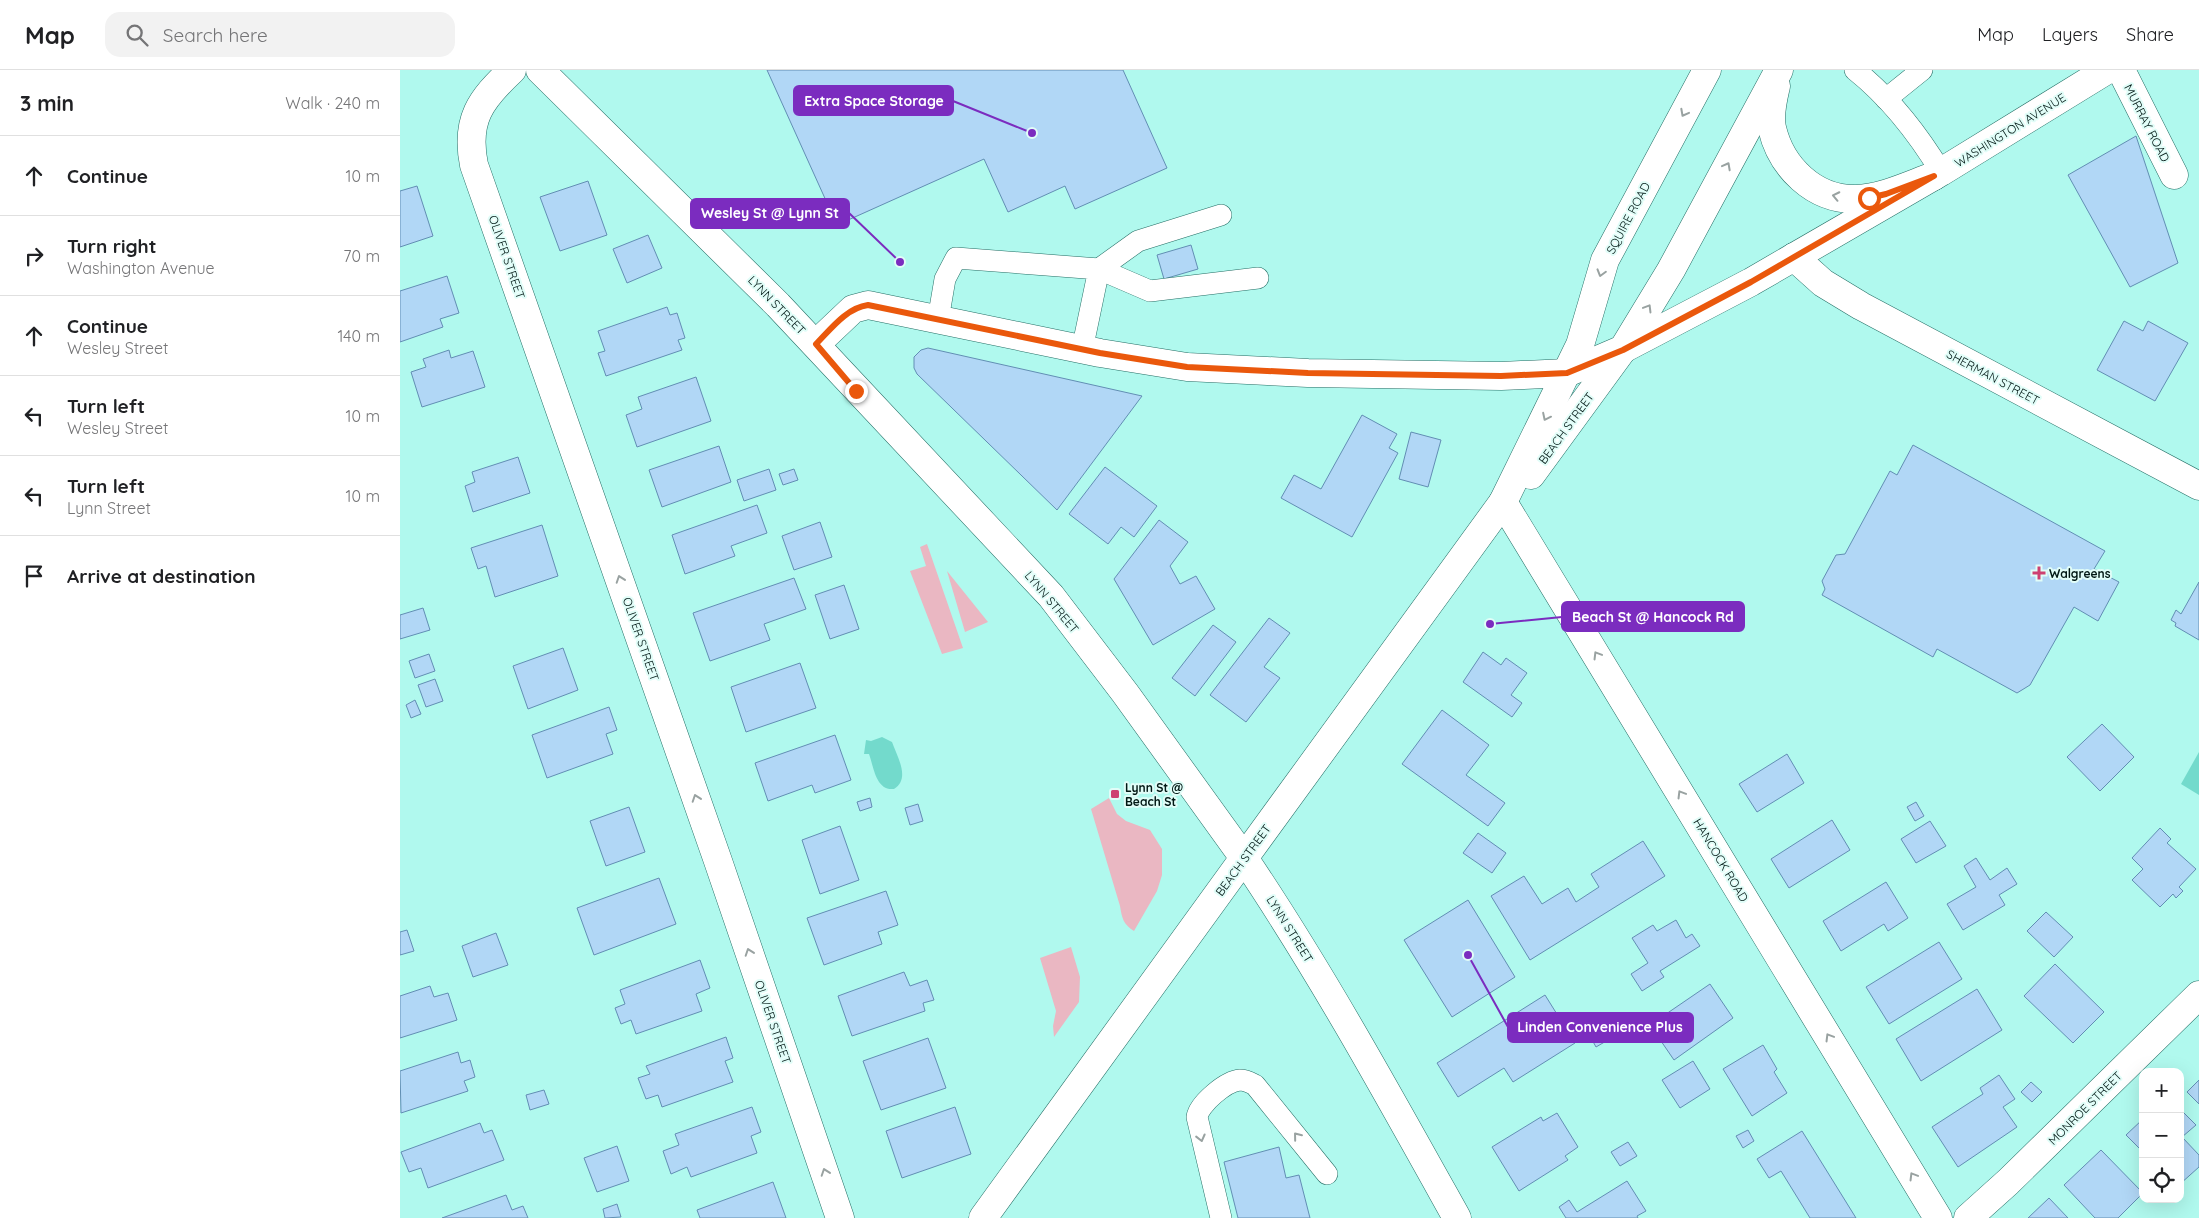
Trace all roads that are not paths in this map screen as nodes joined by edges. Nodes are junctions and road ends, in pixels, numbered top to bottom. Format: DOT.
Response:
graph roads {
  1 [pos="512,70"];
  2 [pos="540,70"];
  3 [pos="1706,70"];
  4 [pos="1780,70"];
  5 [pos="1922,70"];
  6 [pos="2107,70"];
  7 [pos="2121,70"];
  8 [pos="1865,73"];
  9 [pos="1886,99"];
  10 [pos="1938,174"];
  11 [pos="2174,175"];
  12 [pos="1221,214"];
  13 [pos="1794,257"];
  14 [pos="1099,269"];
  15 [pos="1258,278"];
  16 [pos="938,320"];
  17 [pos="816,344"];
  18 [pos="1082,350"];
  19 [pos="1623,350"];
  20 [pos="1567,373"];
  21 [pos="2199,486"];
  22 [pos="1503,502"];
  23 [pos="1244,858"];
  24 [pos="2199,995"];
  25 [pos="1328,1174"];
  26 [pos="840,1218"];
  27 [pos="983,1218"];
  28 [pos="1221,1218"];
  29 [pos="1457,1218"];
  30 [pos="1938,1218"];
  31 [pos="1968,1218"];
  26 -- 1 [label="street, OLIVER STREET, one-way"];
  2 -- 17 [label="street, LYNN STREET"];
  3 -- 20 [label="street, SQUIRE ROAD, one-way"];
  10 -- 4 [label="street, one-way"];
  19 -- 4 [label="street, one-way"];
  5 -- 9 [label="lane"];
  6 -- 10 [label="street, WASHINGTON AVENUE"];
  7 -- 11 [label="street, MURRAY ROAD"];
  8 -- 9 [label="lane"];
  9 -- 10 [label="lane"];
  10 -- 13 [label="street, WASHINGTON AVENUE"];
  12 -- 14 [label="lane"];
  13 -- 19 [label="street, WASHINGTON AVENUE"];
  13 -- 21 [label="street, SHERMAN STREET"];
  14 -- 15 [label="lane"];
  14 -- 16 [label="lane"];
  14 -- 18 [label="lane"];
  16 -- 17 [label="street, WASHINGTON AVENUE"];
  16 -- 18 [label="street, WASHINGTON AVENUE"];
  17 -- 23 [label="street, LYNN STREET"];
  18 -- 20 [label="street, WASHINGTON AVENUE"];
  19 -- 20 [label="street, WASHINGTON AVENUE"];
  19 -- 22 [label="street, BEACH STREET"];
  20 -- 22 [label="street, BEACH STREET, one-way"];
  22 -- 23 [label="street, BEACH STREET"];
  30 -- 22 [label="street, HANCOCK ROAD, one-way"];
  23 -- 27 [label="street, BEACH STREET"];
  23 -- 29 [label="street, LYNN STREET"];
  24 -- 31 [label="street, MONROE STREET"];
  25 -- 28 [label="lane, one-way"];
}
